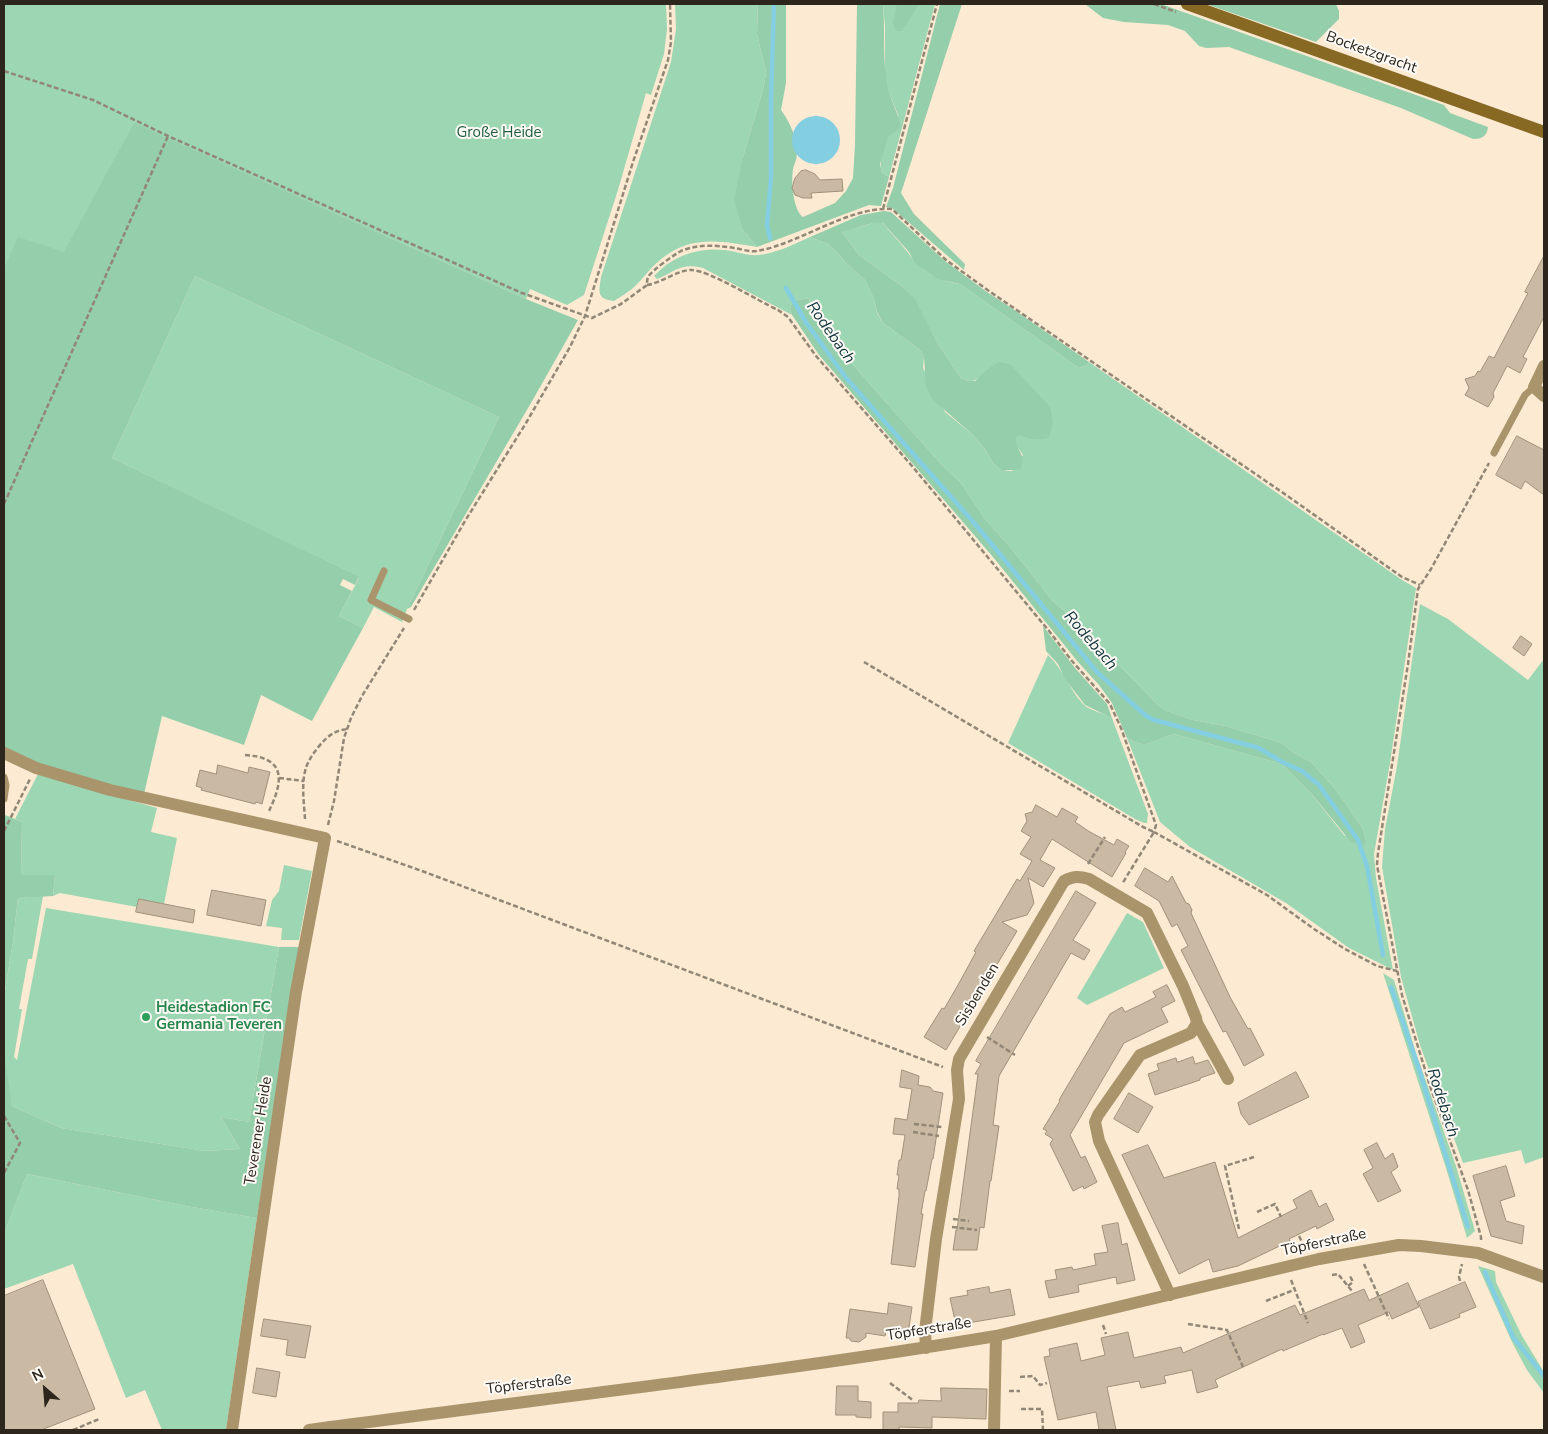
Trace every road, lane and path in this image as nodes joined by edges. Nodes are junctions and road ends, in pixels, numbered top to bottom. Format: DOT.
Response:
graph roads {
  1 [pos="670,4"];
  2 [pos="937,4"];
  3 [pos="1187,4"];
  4 [pos="4,71"];
  5 [pos="1544,132"];
  6 [pos="168,136"];
  7 [pos="884,209"];
  8 [pos="647,285"];
  9 [pos="585,316"];
  10 [pos="1544,366"];
  11 [pos="1534,387"];
  12 [pos="1544,396"];
  13 [pos="1494,453"];
  14 [pos="4,504"];
  15 [pos="384,572"];
  16 [pos="1420,585"];
  17 [pos="409,619"];
  18 [pos="864,662"];
  19 [pos="347,729"];
  20 [pos="4,753"];
  21 [pos="245,755"];
  22 [pos="36,768"];
  23 [pos="4,777"];
  24 [pos="279,778"];
  25 [pos="304,781"];
  26 [pos="4,800"];
  27 [pos="264,824"];
  28 [pos="4,831"];
  29 [pos="1154,832"];
  30 [pos="305,833"];
  31 [pos="1105,837"];
  32 [pos="325,838"];
  33 [pos="1081,876"];
  34 [pos="1115,893"];
  35 [pos="1396,971"];
  36 [pos="1198,1023"];
  37 [pos="976,1030"];
  38 [pos="1015,1055"];
  39 [pos="956,1070"];
  40 [pos="1228,1079"];
  41 [pos="4,1116"];
  42 [pos="914,1124"];
  43 [pos="913,1132"];
  44 [pos="954,1133"];
  45 [pos="1254,1157"];
  46 [pos="4,1173"];
  47 [pos="1257,1212"];
  48 [pos="1281,1217"];
  49 [pos="938,1225"];
  50 [pos="1239,1229"];
  51 [pos="977,1230"];
  52 [pos="1359,1251"];
  53 [pos="1478,1253"];
  54 [pos="1285,1267"];
  55 [pos="1332,1275"];
  56 [pos="1350,1276"];
  57 [pos="1544,1278"];
  58 [pos="1348,1286"];
  59 [pos="1294,1290"];
  60 [pos="1352,1291"];
  61 [pos="1170,1295"];
  62 [pos="1266,1301"];
  63 [pos="1389,1319"];
  64 [pos="1308,1323"];
  65 [pos="1188,1324"];
  66 [pos="996,1336"];
  67 [pos="926,1348"];
  68 [pos="1243,1367"];
  69 [pos="1020,1376"];
  70 [pos="1047,1382"];
  71 [pos="890,1383"];
  72 [pos="914,1401"];
  73 [pos="1021,1410"];
  74 [pos="99,1419"];
  75 [pos="73,1430"];
  76 [pos="232,1430"];
  77 [pos="309,1430"];
  78 [pos="994,1430"];
  79 [pos="1043,1430"];
  1 -- 9 [label="path"];
  2 -- 7 [label="path"];
  3 -- 5 [label="street, Bocketzgracht"];
  4 -- 6 [label="path"];
  6 -- 9 [label="path"];
  6 -- 14 [label="path"];
  7 -- 8 [label="path"];
  7 -- 16 [label="path"];
  8 -- 9 [label="path"];
  8 -- 29 [label="path"];
  9 -- 17 [label="path"];
  10 -- 11 [label="street"];
  11 -- 12 [label="street"];
  11 -- 13 [label="lane"];
  13 -- 16 [label="path"];
  15 -- 17 [label="lane"];
  16 -- 35 [label="path"];
  17 -- 19 [label="path"];
  18 -- 29 [label="path"];
  19 -- 25 [label="path"];
  19 -- 32 [label="path"];
  20 -- 22 [label="street"];
  21 -- 24 [label="path"];
  22 -- 27 [label="street"];
  22 -- 28 [label="path"];
  23 -- 26 [label="lane"];
  24 -- 25 [label="path"];
  24 -- 27 [label="path"];
  25 -- 30 [label="path"];
  27 -- 30 [label="street"];
  29 -- 34 [label="path"];
  29 -- 35 [label="path"];
  30 -- 32 [label="street"];
  31 -- 33 [label="path"];
  32 -- 39 [label="path"];
  32 -- 76 [label="street, Teverener Heide"];
  33 -- 34 [label="street"];
  33 -- 37 [label="street, Sisbenden"];
  34 -- 36 [label="street"];
  35 -- 53 [label="path"];
  36 -- 40 [label="street"];
  36 -- 61 [label="street"];
  37 -- 38 [label="path"];
  37 -- 39 [label="street, Sisbenden"];
  39 -- 44 [label="street"];
  41 -- 46 [label="path"];
  42 -- 44 [label="path"];
  43 -- 44 [label="path"];
  44 -- 49 [label="street"];
  45 -- 50 [label="path"];
  47 -- 48 [label="path"];
  49 -- 51 [label="path"];
  49 -- 67 [label="street"];
  52 -- 53 [label="street, Töpferstraße"];
  52 -- 54 [label="street, Töpferstraße"];
  52 -- 63 [label="path"];
  53 -- 57 [label="street, Töpferstraße"];
  54 -- 59 [label="path"];
  54 -- 61 [label="street, Töpferstraße"];
  55 -- 58 [label="path"];
  56 -- 58 [label="path"];
  58 -- 60 [label="path"];
  59 -- 62 [label="path"];
  59 -- 64 [label="path"];
  61 -- 66 [label="street, Töpferstraße"];
  65 -- 68 [label="path"];
  66 -- 67 [label="street, Töpferstraße"];
  66 -- 78 [label="street"];
  67 -- 77 [label="street, Töpferstraße"];
  69 -- 70 [label="path"];
  71 -- 72 [label="path"];
  73 -- 79 [label="path"];
  74 -- 75 [label="path"];
}
